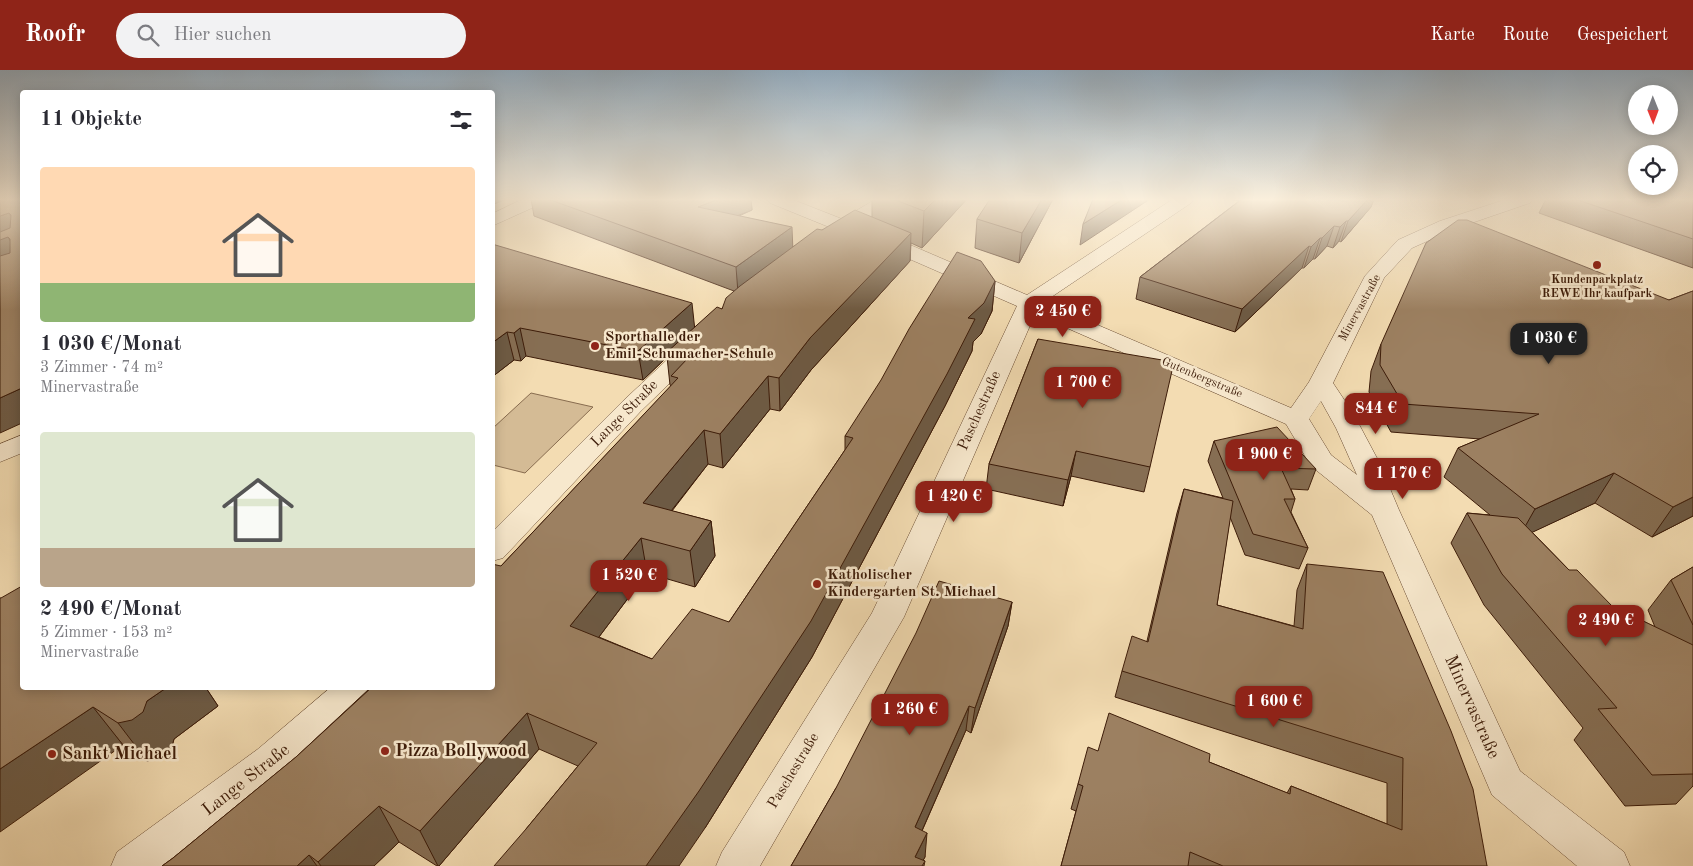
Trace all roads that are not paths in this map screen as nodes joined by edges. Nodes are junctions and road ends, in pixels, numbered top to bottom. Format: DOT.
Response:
graph roads {
  1 [pos="828,236"];
  2 [pos="873,236"];
  3 [pos="1129,236"];
  4 [pos="1422,236"];
  5 [pos="818,244"];
  6 [pos="1029,303"];
  7 [pos="712,331"];
  8 [pos="1320,383"];
  9 [pos="1296,419"];
  10 [pos="20,445"];
  11 [pos="0,454"];
  12 [pos="1384,510"];
  13 [pos="495,548"];
  14 [pos="352,690"];
  15 [pos="132,866"];
  16 [pos="737,866"];
  17 [pos="1609,866"];
  1 -- 5 [label="street"];
  2 -- 6 [label="street, Gutenbergstraße"];
  3 -- 6 [label="street"];
  4 -- 8 [label="street, Minervastraße"];
  6 -- 9 [label="street, Gutenbergstraße"];
  6 -- 16 [label="street, Paschestraße"];
  7 -- 13 [label="street, Lange Straße"];
  8 -- 9 [label="street, Minervastraße"];
  8 -- 12 [label="street, Minervastraße"];
  9 -- 12 [label="street, Minervastraße"];
  10 -- 11 [label="street"];
  12 -- 17 [label="street, Minervastraße"];
  14 -- 15 [label="street, Lange Straße"];
}
